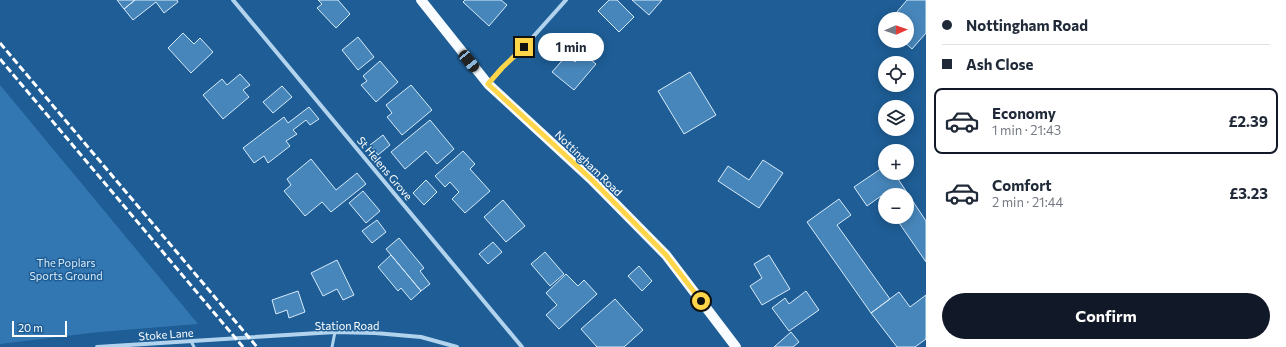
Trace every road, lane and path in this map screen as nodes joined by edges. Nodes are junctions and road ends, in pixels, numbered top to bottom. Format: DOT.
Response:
graph roads {
  1 [pos="233,0"];
  2 [pos="421,0"];
  3 [pos="566,0"];
  4 [pos="488,84"];
  5 [pos="335,332"];
  6 [pos="236,338"];
  7 [pos="191,341"];
  8 [pos="97,347"];
  9 [pos="194,347"];
  10 [pos="332,347"];
  11 [pos="457,347"];
  12 [pos="522,347"];
  13 [pos="736,347"];
  1 -- 12 [label="street, St Helens Grove"];
  2 -- 4 [label="main road, Nottingham Road"];
  3 -- 4 [label="street"];
  4 -- 13 [label="main road, Nottingham Road"];
  5 -- 6 [label="street, Station Road"];
  5 -- 10 [label="lane"];
  5 -- 11 [label="street, Station Road"];
  6 -- 7 [label="street, Stoke Lane"];
  7 -- 8 [label="street, Stoke Lane"];
  7 -- 9 [label="lane"];
}
